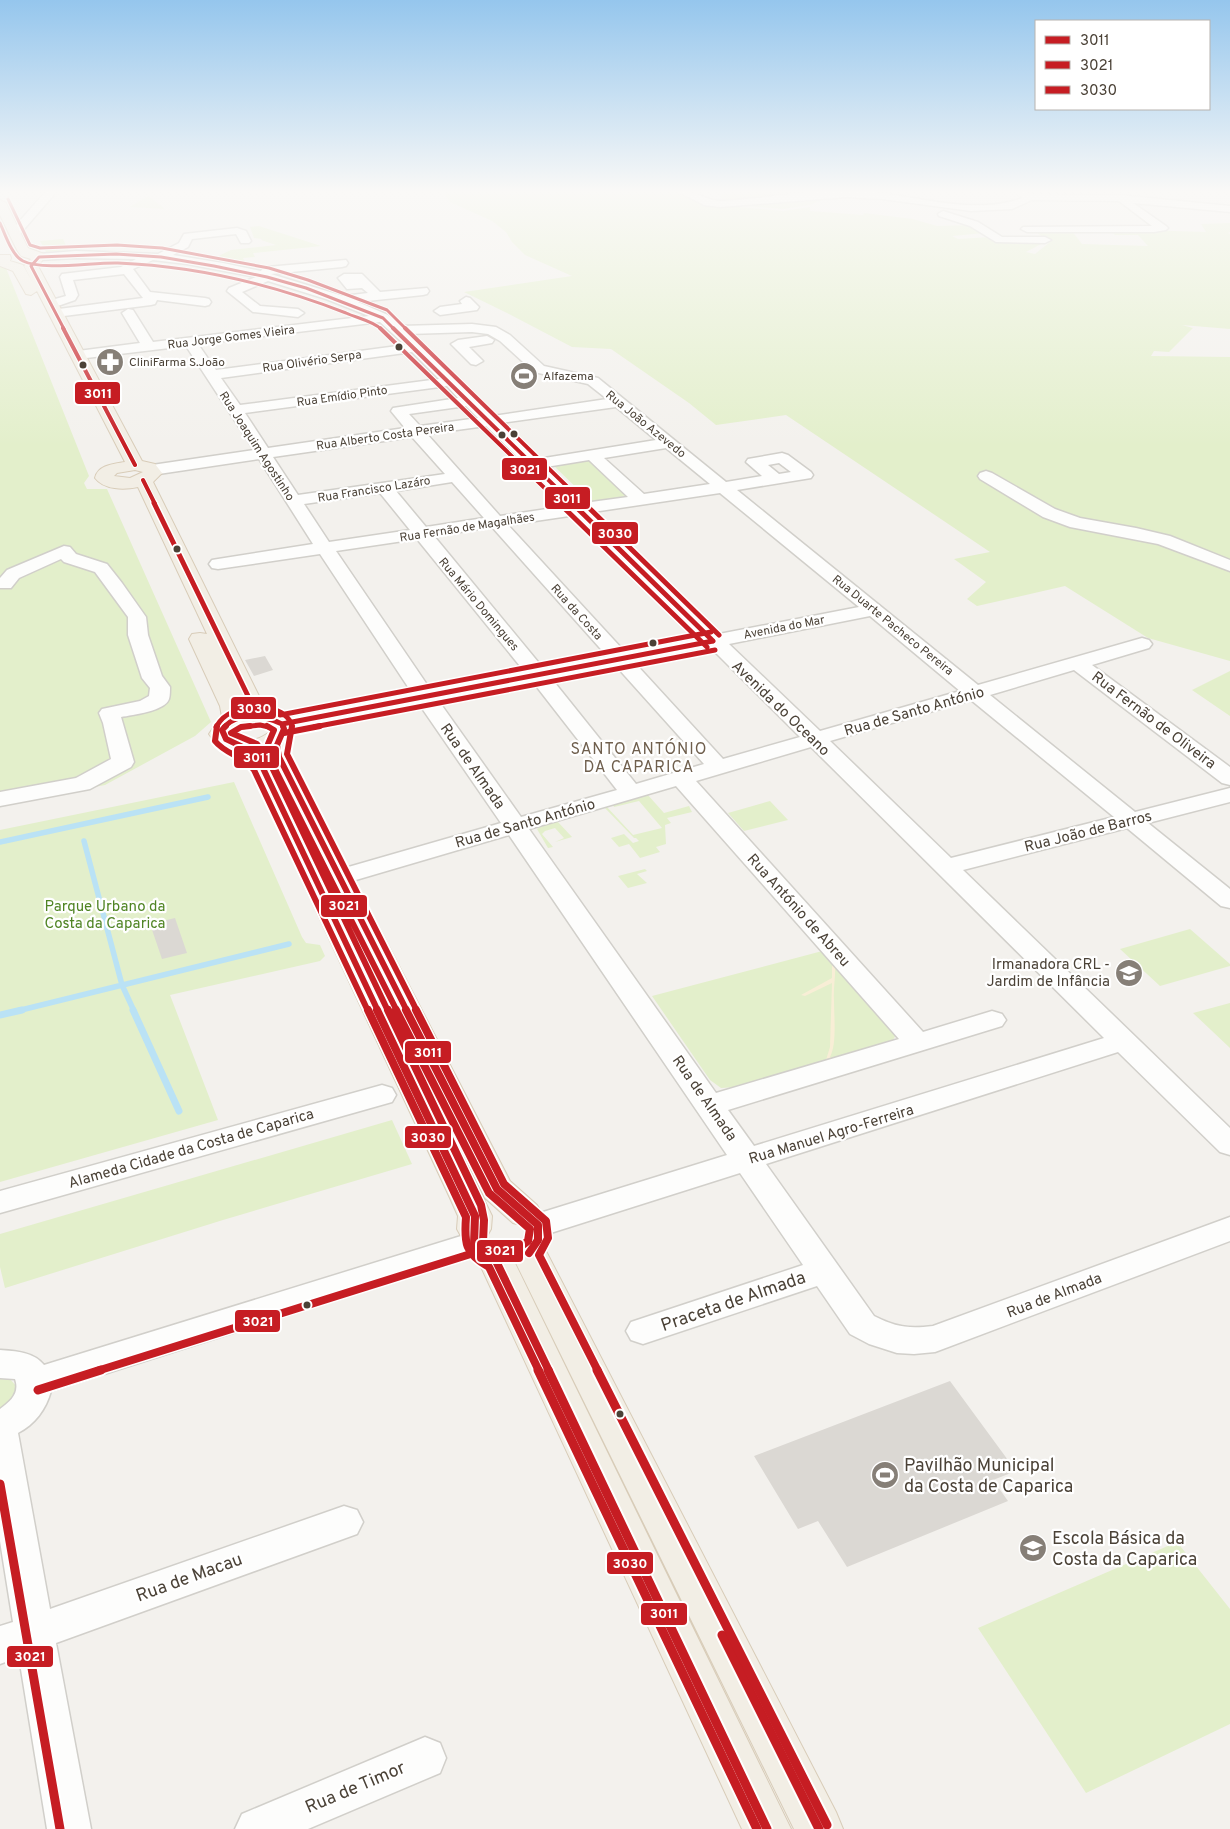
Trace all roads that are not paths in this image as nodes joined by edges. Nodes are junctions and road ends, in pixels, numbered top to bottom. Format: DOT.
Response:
graph roads {
  1 [pos="23,275"];
  2 [pos="36,275"];
  3 [pos="81,275"];
  4 [pos="132,275"];
  5 [pos="260,275"];
  6 [pos="356,275"];
  7 [pos="267,277"];
  8 [pos="423,291"];
  9 [pos="377,296"];
  10 [pos="149,298"];
  11 [pos="341,300"];
  12 [pos="466,301"];
  13 [pos="205,302"];
  14 [pos="54,309"];
  15 [pos="298,313"];
  16 [pos="128,314"];
  17 [pos="383,318"];
  18 [pos="491,318"];
  19 [pos="457,325"];
  20 [pos="397,330"];
  21 [pos="505,338"];
  22 [pos="190,342"];
  23 [pos="149,347"];
  24 [pos="414,348"];
  25 [pos="78,355"];
  26 [pos="476,361"];
  27 [pos="211,375"];
  28 [pos="448,382"];
  29 [pos="468,401"];
  30 [pos="618,402"];
  31 [pos="236,410"];
  32 [pos="490,421"];
  33 [pos="416,432"];
  34 [pos="670,443"];
  35 [pos="264,454"];
  36 [pos="592,455"];
  37 [pos="534,464"];
  38 [pos="135,473"];
  39 [pos="986,476"];
  40 [pos="456,477"];
  41 [pos="776,479"];
  42 [pos="725,487"];
  43 [pos="384,488"];
  44 [pos="641,500"];
  45 [pos="293,501"];
  46 [pos="580,510"];
  47 [pos="496,522"];
  48 [pos="420,534"];
  49 [pos="326,548"];
  50 [pos="218,564"];
  51 [pos="1230,566"];
  52 [pos="6,584"];
  53 [pos="874,610"];
  54 [pos="713,641"];
  55 [pos="1142,644"];
  56 [pos="620,659"];
  57 [pos="1077,663"];
  58 [pos="538,675"];
  59 [pos="975,693"];
  60 [pos="425,697"];
  61 [pos="234,720"];
  62 [pos="275,725"];
  63 [pos="814,740"];
  64 [pos="246,746"];
  65 [pos="719,767"];
  66 [pos="681,778"];
  67 [pos="1230,778"];
  68 [pos="631,793"];
  69 [pos="1230,795"];
  70 [pos="0,799"];
  71 [pos="1131,820"];
  72 [pos="515,826"];
  73 [pos="946,867"];
  74 [pos="340,877"];
  75 [pos="1230,902"];
  76 [pos="992,1020"];
  77 [pos="1124,1041"];
  78 [pos="917,1042"];
  79 [pos="382,1095"];
  80 [pos="710,1105"];
  81 [pos="1230,1145"];
  82 [pos="748,1160"];
  83 [pos="0,1202"];
  84 [pos="1230,1229"];
  85 [pos="506,1237"];
  86 [pos="823,1271"];
  87 [pos="642,1331"];
  88 [pos="0,1364"];
  89 [pos="35,1382"];
  90 [pos="0,1425"];
  91 [pos="0,1433"];
  92 [pos="344,1522"];
  93 [pos="17,1638"];
  94 [pos="426,1758"];
  95 [pos="68,1829"];
  96 [pos="257,1829"];
  97 [pos="767,1829"];
  98 [pos="819,1829"];
  1 -- 38 [label="main road"];
  2 -- 14 [label="main road"];
  3 -- 14 [label="street"];
  4 -- 10 [label="street"];
  5 -- 7 [label="street, Avenida do Oceano"];
  6 -- 9 [label="street"];
  7 -- 11 [label="street, Avenida do Oceano"];
  7 -- 15 [label="street"];
  8 -- 9 [label="street"];
  9 -- 11 [label="street"];
  10 -- 13 [label="street"];
  10 -- 14 [label="street"];
  11 -- 17 [label="street, Avenida do Oceano"];
  12 -- 19 [label="street"];
  14 -- 25 [label="main road"];
  16 -- 23 [label="street"];
  17 -- 20 [label="street, Avenida do Oceano"];
  17 -- 22 [label="street, Rua Jorge Gomes Vieira"];
  18 -- 19 [label="street"];
  19 -- 20 [label="street, Rua João Azevedo"];
  19 -- 21 [label="street, Rua João Azevedo"];
  20 -- 24 [label="street, Avenida do Oceano"];
  21 -- 26 [label="street"];
  21 -- 30 [label="street, Rua João Azevedo"];
  22 -- 23 [label="street, Rua Jorge Gomes Vieira"];
  22 -- 27 [label="street, Rua Joaquim Agostinho"];
  23 -- 25 [label="street, Rua Jorge Gomes Vieira"];
  24 -- 27 [label="street, Rua Olivério Serpa"];
  24 -- 28 [label="street, Avenida do Oceano"];
  25 -- 38 [label="main road"];
  27 -- 31 [label="street, Rua Joaquim Agostinho"];
  28 -- 29 [label="street, Avenida do Oceano"];
  28 -- 31 [label="street, Rua Emídio Pinto"];
  29 -- 32 [label="street, Avenida do Oceano"];
  29 -- 33 [label="street, Rua da Costa"];
  30 -- 32 [label="street, Rua Alberto Costa Pereira"];
  30 -- 34 [label="street, Rua João Azevedo"];
  31 -- 35 [label="street, Rua Joaquim Agostinho"];
  32 -- 33 [label="street, Rua Alberto Costa Pereira"];
  32 -- 37 [label="street, Avenida do Oceano"];
  33 -- 35 [label="street, Rua Alberto Costa Pereira"];
  33 -- 40 [label="street, Rua da Costa"];
  34 -- 36 [label="street"];
  34 -- 42 [label="street, Rua João Azevedo"];
  35 -- 38 [label="street, Rua Alberto Costa Pereira"];
  35 -- 45 [label="street, Rua Joaquim Agostinho"];
  36 -- 37 [label="street"];
  36 -- 44 [label="street"];
  37 -- 46 [label="street, Avenida do Oceano"];
  38 -- 61 [label="main road"];
  38 -- 62 [label="main road"];
  39 -- 51 [label="street"];
  40 -- 43 [label="street, Rua Francisco Lazáro"];
  40 -- 47 [label="street, Rua da Costa"];
  41 -- 42 [label="street, Rua Fernão de Magalhães"];
  42 -- 44 [label="street, Rua Fernão de Magalhães"];
  42 -- 53 [label="street, Rua Duarte Pacheco Pereira"];
  43 -- 45 [label="street, Rua Francisco Lazáro"];
  43 -- 48 [label="street, Rua Mário Domingues"];
  44 -- 46 [label="street, Rua Fernão de Magalhães"];
  45 -- 49 [label="street, Rua Joaquim Agostinho"];
  46 -- 47 [label="street, Rua Fernão de Magalhães"];
  46 -- 54 [label="street, Avenida do Oceano"];
  47 -- 48 [label="street, Rua Fernão de Magalhães"];
  47 -- 56 [label="street, Rua da Costa"];
  48 -- 49 [label="street, Rua Fernão de Magalhães"];
  48 -- 58 [label="street, Rua Mário Domingues"];
  49 -- 50 [label="street, Rua Fernão de Magalhães"];
  49 -- 60 [label="street, Rua de Almada"];
  52 -- 70 [label="street"];
  53 -- 54 [label="street, Avenida do Mar"];
  53 -- 59 [label="street, Rua Duarte Pacheco Pereira"];
  54 -- 56 [label="street, Avenida do Mar"];
  54 -- 63 [label="street, Avenida do Oceano"];
  55 -- 57 [label="street, Rua de Santo António"];
  56 -- 58 [label="street, Avenida do Mar"];
  56 -- 65 [label="street, Rua da Costa"];
  57 -- 59 [label="street, Rua de Santo António"];
  57 -- 67 [label="street, Rua Fernão de Oliveira"];
  58 -- 60 [label="street, Avenida do Mar"];
  58 -- 68 [label="street, Rua Mário Domingues"];
  59 -- 63 [label="street, Rua de Santo António"];
  59 -- 71 [label="street, Rua Duarte Pacheco Pereira"];
  60 -- 62 [label="street, Avenida do Mar"];
  60 -- 72 [label="street, Rua de Almada"];
  61 -- 62 [label="main road"];
  61 -- 64 [label="main road"];
  62 -- 64 [label="main road"];
  62 -- 74 [label="main road"];
  63 -- 65 [label="street, Rua de Santo António"];
  63 -- 73 [label="street, Avenida do Oceano"];
  64 -- 85 [label="main road"];
  65 -- 66 [label="street, Rua de Santo António"];
  66 -- 68 [label="street, Rua de Santo António"];
  66 -- 78 [label="street, Rua António de Abreu"];
  68 -- 72 [label="street, Rua de Santo António"];
  69 -- 71 [label="street, Rua João de Barros"];
  71 -- 73 [label="street, Rua João de Barros"];
  71 -- 75 [label="street, Rua Duarte Pacheco Pereira"];
  72 -- 74 [label="street, Rua de Santo António"];
  72 -- 80 [label="street, Rua de Almada"];
  73 -- 77 [label="street, Avenida do Oceano"];
  74 -- 85 [label="main road"];
  76 -- 78 [label="street"];
  77 -- 81 [label="street, Avenida do Oceano"];
  77 -- 82 [label="street, Rua Manuel Agro-Ferreira"];
  78 -- 80 [label="street"];
  79 -- 83 [label="street, Alameda Cidade da Costa de Caparica"];
  80 -- 82 [label="street, Rua de Almada"];
  82 -- 85 [label="street, Rua Manuel Agro-Ferreira"];
  82 -- 86 [label="street, Rua de Almada"];
  84 -- 86 [label="street, Rua de Almada"];
  85 -- 89 [label="street, Rua Manuel Agro-Ferreira"];
  85 -- 97 [label="main road"];
  85 -- 98 [label="main road"];
  86 -- 87 [label="street, Praceta de Almada"];
  88 -- 89 [label="street"];
  89 -- 90 [label="street"];
  91 -- 93 [label="street"];
  92 -- 93 [label="street, Rua de Macau"];
  93 -- 95 [label="street"];
  94 -- 96 [label="street, Rua de Timor"];
}
